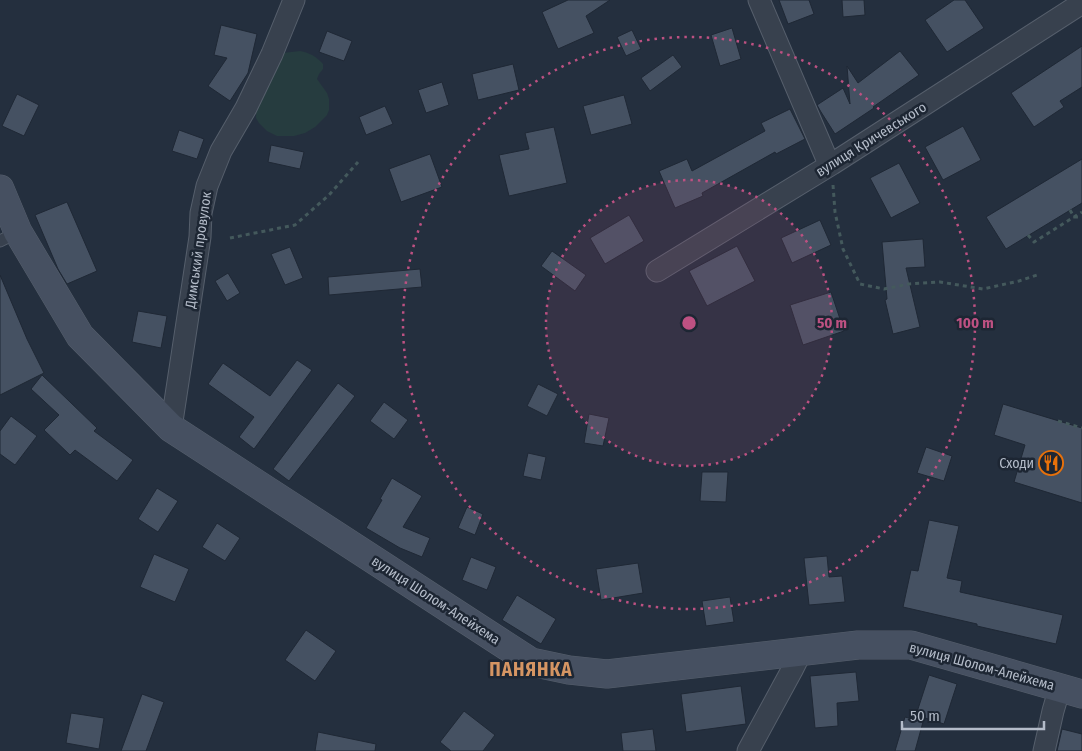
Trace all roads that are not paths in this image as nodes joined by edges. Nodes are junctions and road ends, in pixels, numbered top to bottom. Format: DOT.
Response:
graph roads {
  1 [pos="294,0"];
  2 [pos="759,0"];
  3 [pos="1082,3"];
  4 [pos="832,164"];
  5 [pos="0,189"];
  6 [pos="9,237"];
  7 [pos="657,271"];
  8 [pos="171,428"];
  9 [pos="800,652"];
  10 [pos="1071,690"];
  11 [pos="748,751"];
  12 [pos="1044,751"];
  1 -- 8 [label="street, Димський провулок"];
  2 -- 4 [label="street"];
  3 -- 4 [label="street, вулиця Кричевського"];
  4 -- 7 [label="street, вулиця Кричевського"];
  5 -- 6 [label="main road, вулиця Шолом-Алейхема"];
  6 -- 8 [label="main road, вулиця Шолом-Алейхема"];
  8 -- 9 [label="main road, вулиця Шолом-Алейхема"];
  9 -- 10 [label="main road, вулиця Шолом-Алейхема"];
  9 -- 11 [label="street"];
  10 -- 12 [label="street"];
}
